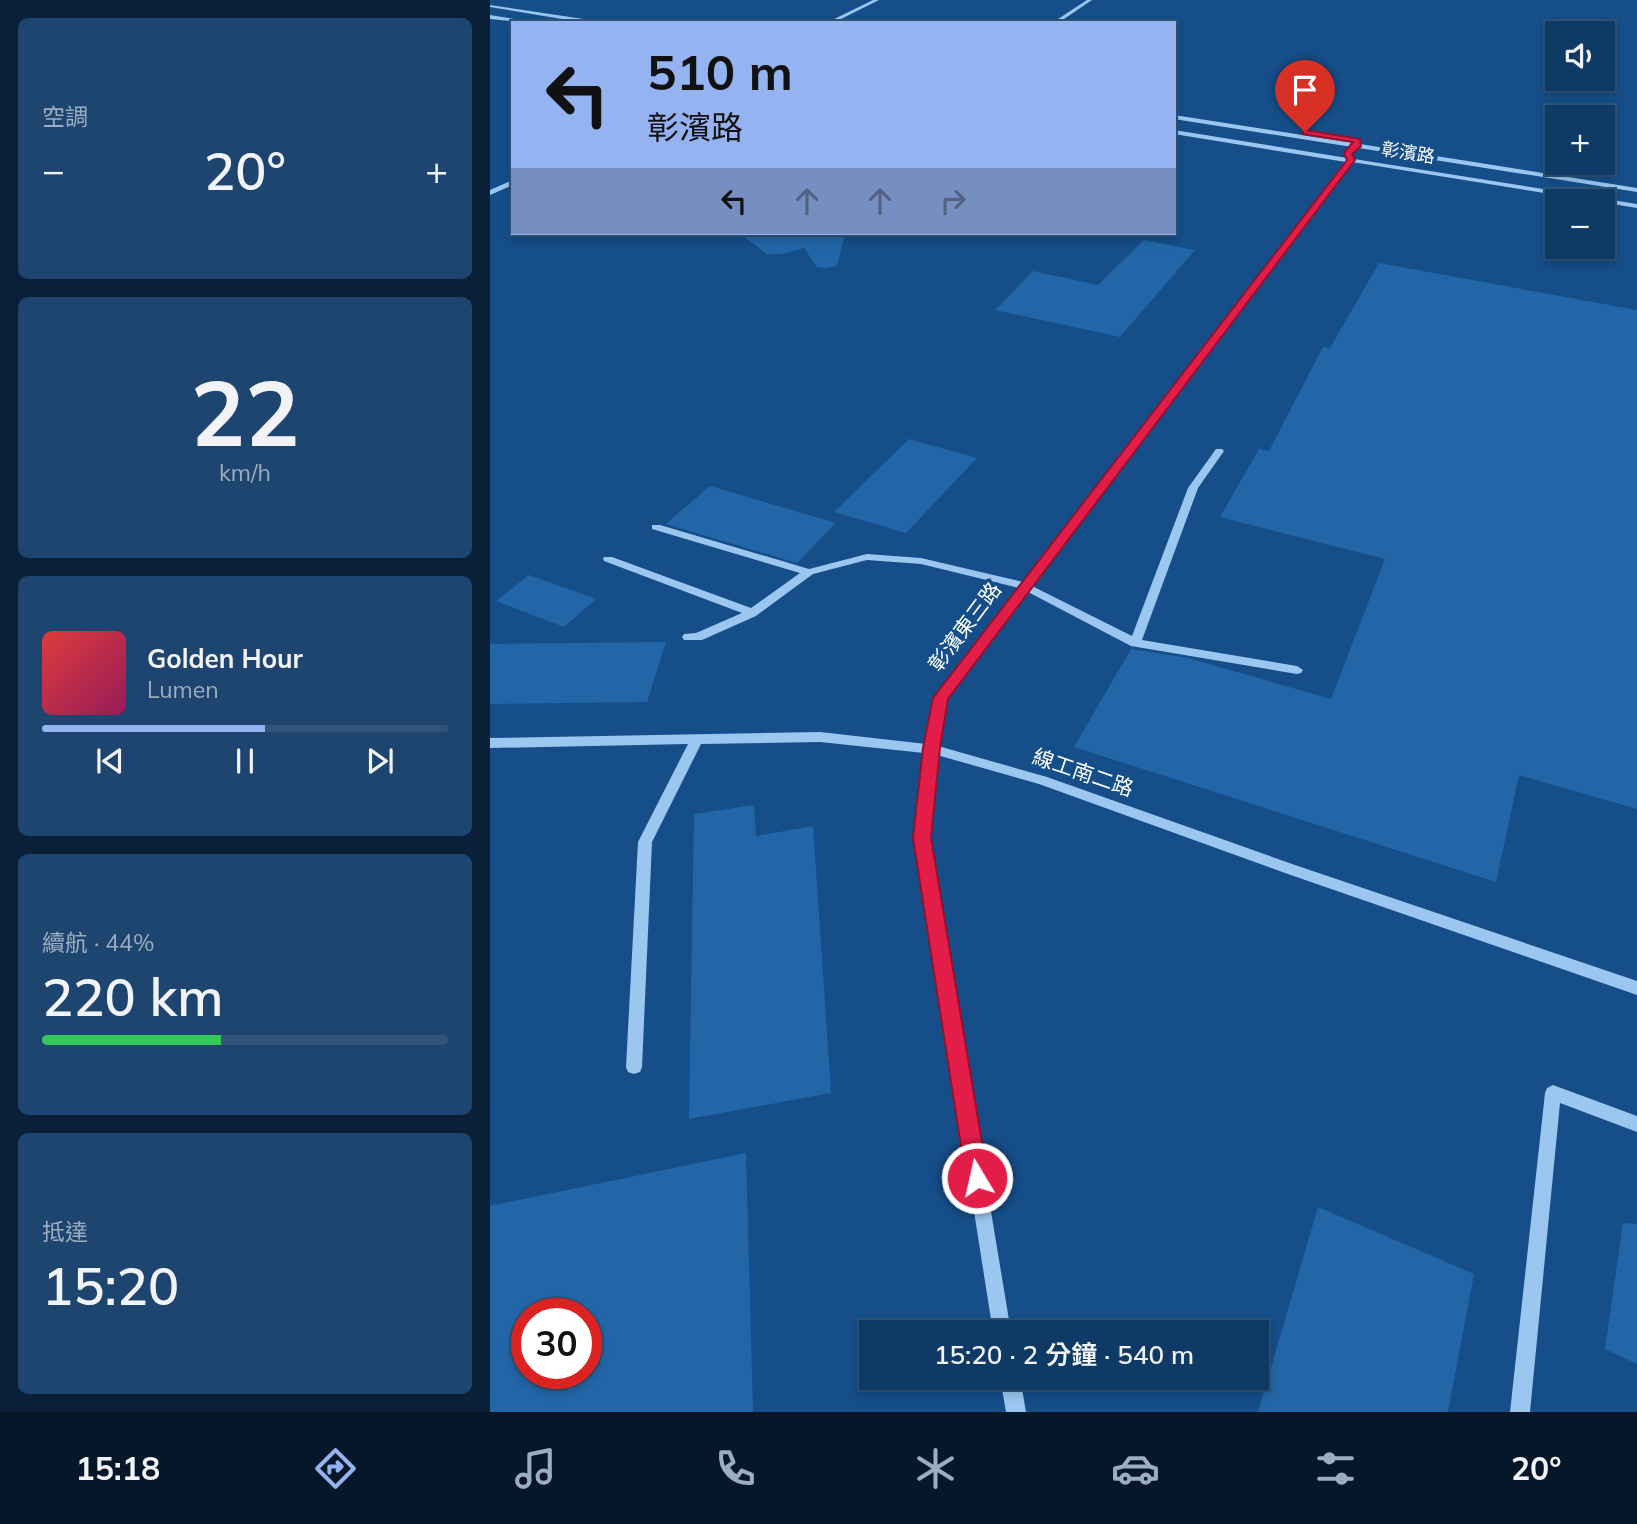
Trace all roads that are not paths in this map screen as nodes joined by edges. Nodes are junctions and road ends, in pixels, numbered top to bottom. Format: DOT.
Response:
graph roads {
  1 [pos="877,0"];
  2 [pos="1090,0"];
  3 [pos="490,8"];
  4 [pos="490,19"];
  5 [pos="511,21"];
  6 [pos="561,21"];
  7 [pos="583,21"];
  8 [pos="832,21"];
  9 [pos="1057,21"];
  10 [pos="511,25"];
  11 [pos="1176,115"];
  12 [pos="1176,126"];
  13 [pos="1176,132"];
  14 [pos="1353,150"];
  15 [pos="511,183"];
  16 [pos="1637,183"];
  17 [pos="1637,190"];
  18 [pos="490,194"];
  19 [pos="1637,199"];
  20 [pos="1637,206"];
  21 [pos="1219,451"];
  22 [pos="656,527"];
  23 [pos="608,559"];
  24 [pos="808,572"];
  25 [pos="1024,586"];
  26 [pos="752,613"];
  27 [pos="688,637"];
  28 [pos="1135,643"];
  29 [pos="1297,670"];
  30 [pos="697,739"];
  31 [pos="490,743"];
  32 [pos="931,748"];
  33 [pos="1637,988"];
  34 [pos="635,1067"];
  35 [pos="1637,1124"];
  36 [pos="1000,1320"];
  37 [pos="1012,1390"];
  38 [pos="1016,1412"];
  39 [pos="1520,1412"];
  1 -- 8 [label="street"];
  2 -- 9 [label="street"];
  3 -- 6 [label="street"];
  3 -- 7 [label="street"];
  4 -- 5 [label="street"];
  4 -- 10 [label="street"];
  11 -- 14 [label="street, 彰濱路"];
  12 -- 14 [label="street, 彰濱路"];
  13 -- 14 [label="street, 彰濱路"];
  14 -- 16 [label="street, 彰濱路"];
  14 -- 17 [label="street, 彰濱路"];
  14 -- 19 [label="street, 彰濱路"];
  14 -- 20 [label="street, 彰濱路"];
  14 -- 25 [label="street, 彰濱東三路"];
  15 -- 18 [label="street"];
  21 -- 28 [label="street"];
  22 -- 24 [label="street"];
  23 -- 26 [label="street"];
  24 -- 25 [label="street"];
  24 -- 26 [label="street"];
  25 -- 28 [label="street"];
  25 -- 32 [label="street, 彰濱東三路"];
  26 -- 27 [label="street"];
  28 -- 29 [label="street"];
  30 -- 31 [label="street, 線工南二路"];
  30 -- 32 [label="street, 線工南二路"];
  30 -- 34 [label="street"];
  32 -- 33 [label="street, 線工南二路"];
  32 -- 36 [label="street, 彰濱東三路"];
  35 -- 39 [label="street"];
  37 -- 38 [label="street"];
}
